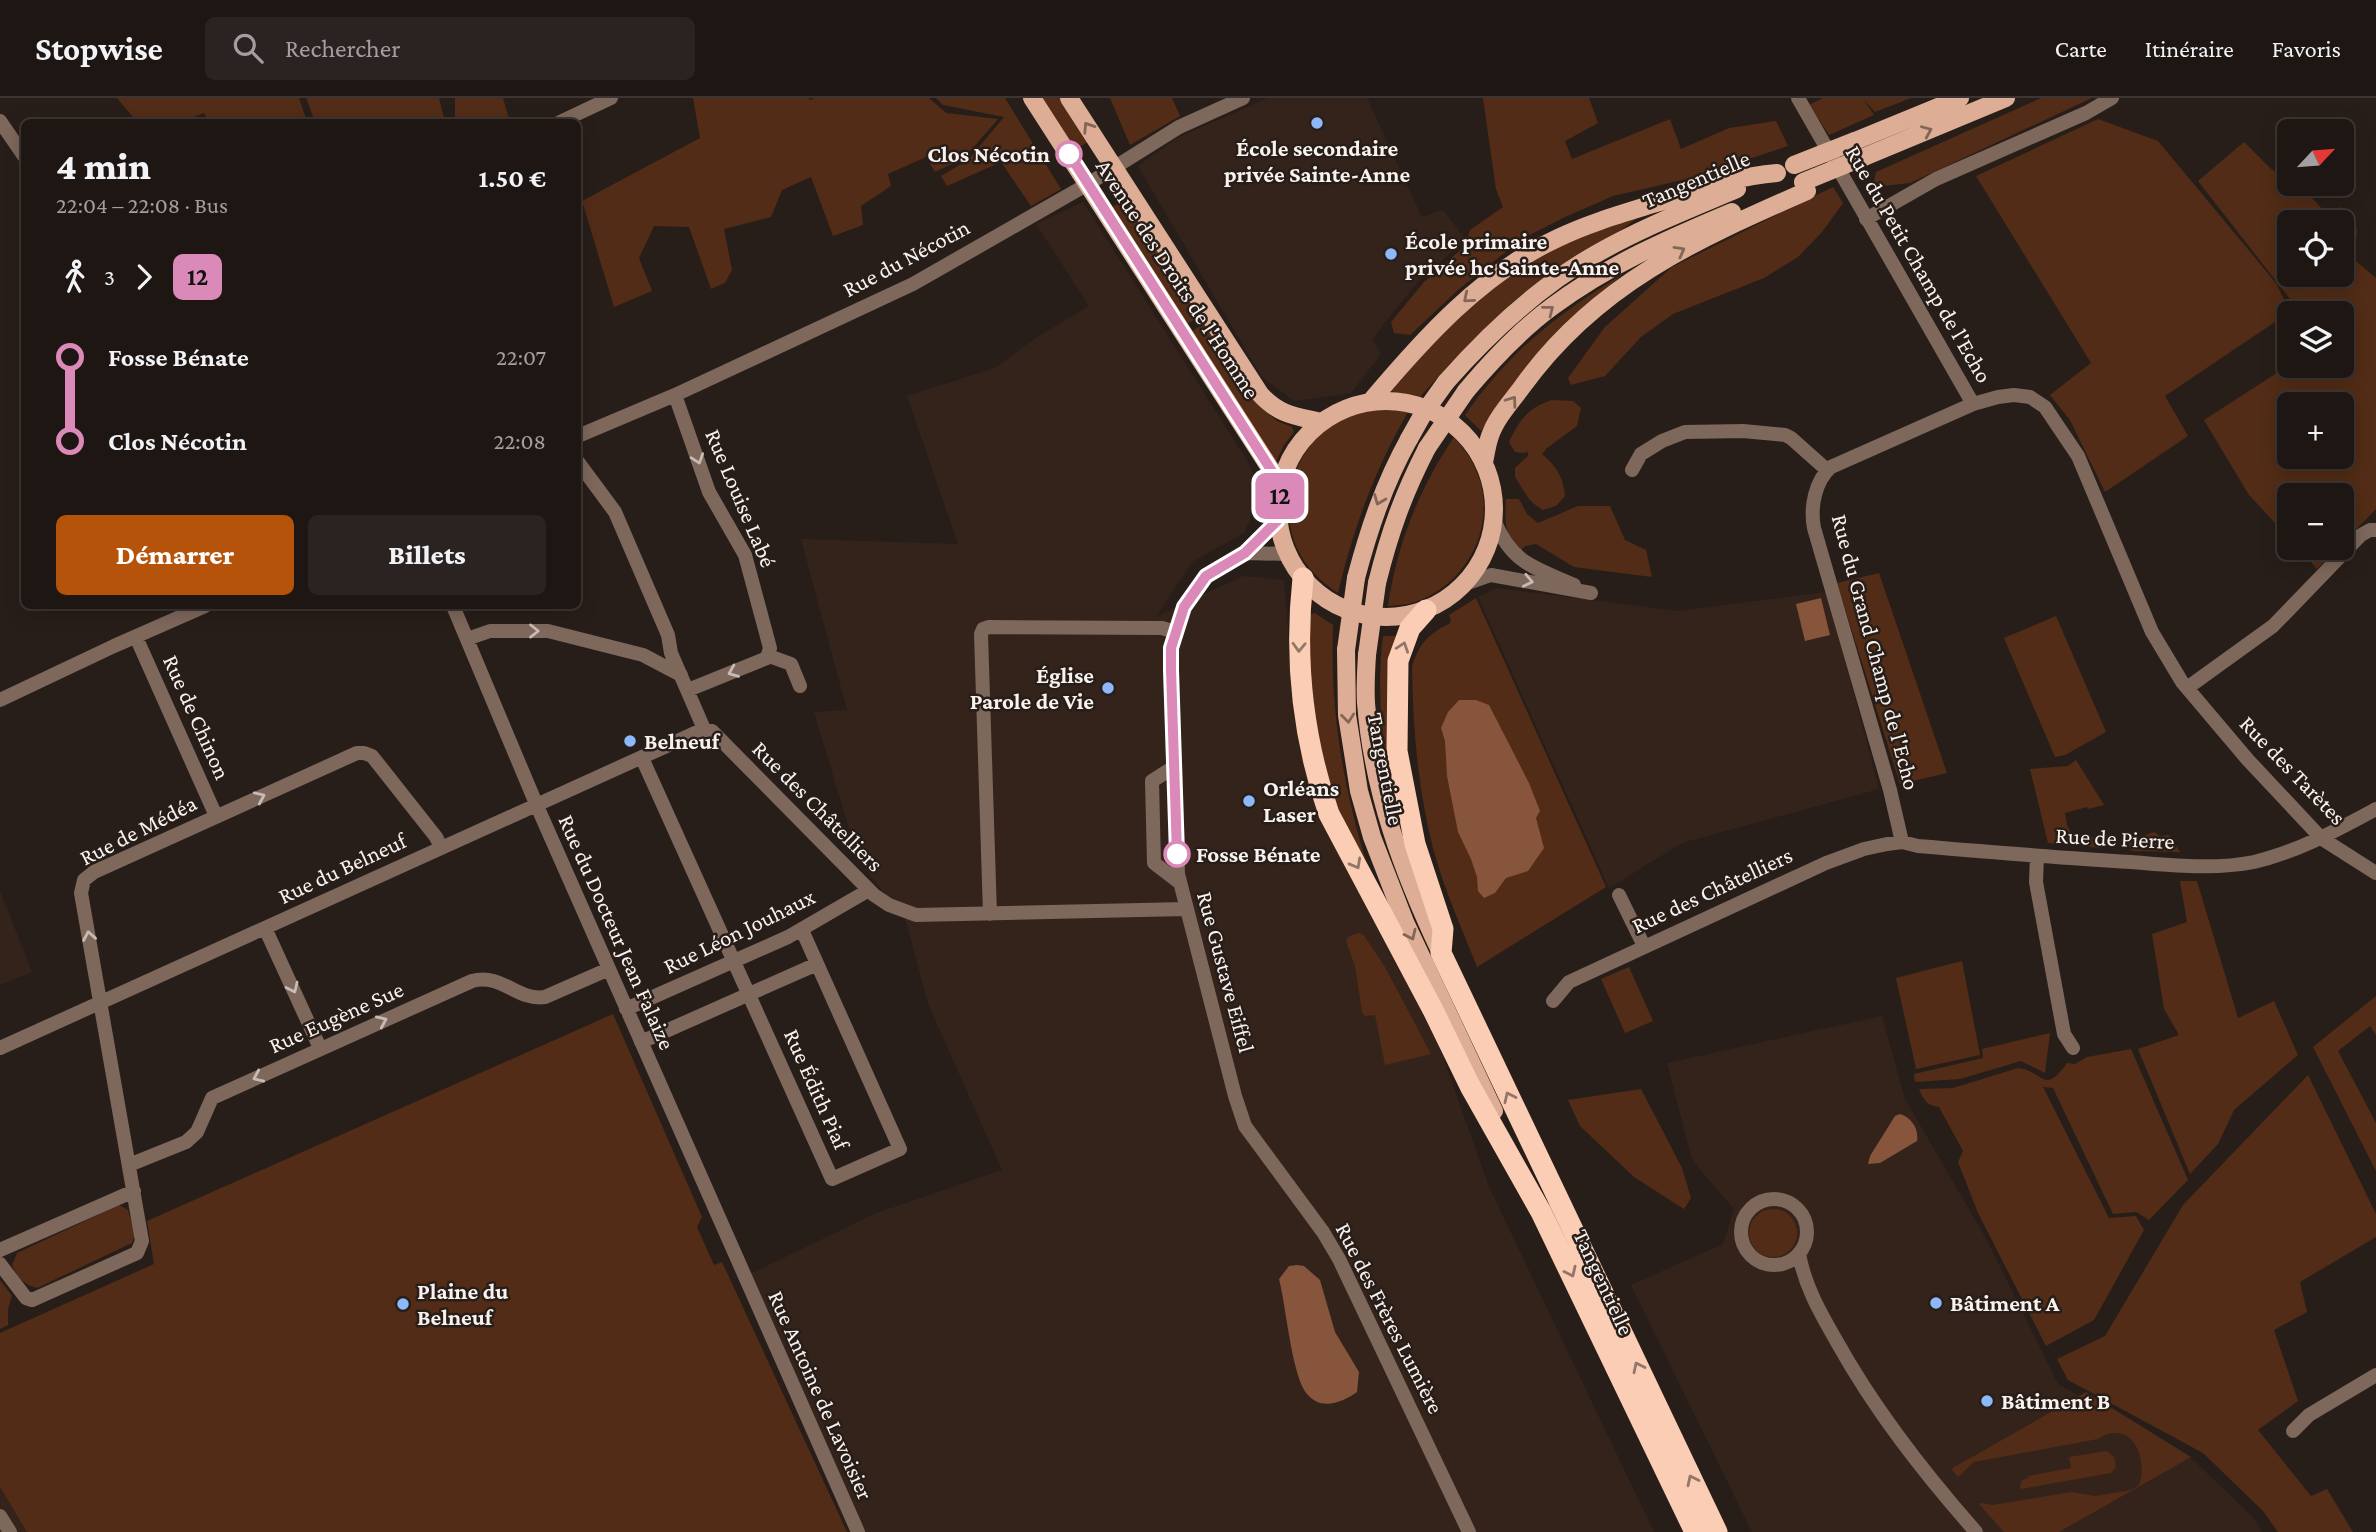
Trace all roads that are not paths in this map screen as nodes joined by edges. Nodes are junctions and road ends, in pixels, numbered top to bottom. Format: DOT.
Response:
graph roads {
  1 [pos="611,98"];
  2 [pos="1032,98"];
  3 [pos="1069,98"];
  4 [pos="1243,98"];
  5 [pos="1798,98"];
  6 [pos="1961,98"];
  7 [pos="2006,98"];
  8 [pos="2112,98"];
  9 [pos="566,119"];
  10 [pos="0,121"];
  11 [pos="21,152"];
  12 [pos="1114,167"];
  13 [pos="1777,173"];
  14 [pos="1088,184"];
  15 [pos="1805,186"];
  16 [pos="1866,219"];
  17 [pos="675,395"];
  18 [pos="1370,401"];
  19 [pos="1973,404"];
  20 [pos="1321,422"];
  21 [pos="581,435"];
  22 [pos="1484,462"];
  23 [pos="581,466"];
  24 [pos="1632,470"];
  25 [pos="1827,470"];
  26 [pos="1280,488"];
  27 [pos="1278,520"];
  28 [pos="1494,520"];
  29 [pos="2373,530"];
  30 [pos="1245,553"];
  31 [pos="1288,554"];
  32 [pos="1303,578"];
  33 [pos="1465,584"];
  34 [pos="198,609"];
  35 [pos="454,609"];
  36 [pos="1426,610"];
  37 [pos="1175,632"];
  38 [pos="136,637"];
  39 [pos="467,639"];
  40 [pos="769,656"];
  41 [pos="681,675"];
  42 [pos="800,686"];
  43 [pos="2187,688"];
  44 [pos="688,691"];
  45 [pos="0,700"];
  46 [pos="704,729"];
  47 [pos="642,758"];
  48 [pos="1174,767"];
  49 [pos="537,806"];
  50 [pos="2376,809"];
  51 [pos="216,816"];
  52 [pos="2321,838"];
  53 [pos="1902,842"];
  54 [pos="441,847"];
  55 [pos="2037,856"];
  56 [pos="2376,873"];
  57 [pos="1180,883"];
  58 [pos="869,890"];
  59 [pos="1619,895"];
  60 [pos="1186,909"];
  61 [pos="990,914"];
  62 [pos="265,928"];
  63 [pos="802,930"];
  64 [pos="1644,946"];
  65 [pos="1441,953"];
  66 [pos="734,961"];
  67 [pos="817,964"];
  68 [pos="609,969"];
  69 [pos="749,995"];
  70 [pos="1553,1001"];
  71 [pos="100,1003"];
  72 [pos="626,1009"];
  73 [pos="641,1042"];
  74 [pos="0,1048"];
  75 [pos="320,1048"];
  76 [pos="2073,1048"];
  77 [pos="1236,1098"];
  78 [pos="130,1165"];
  79 [pos="134,1191"];
  80 [pos="1541,1212"];
  81 [pos="0,1250"];
  82 [pos="1799,1254"];
  83 [pos="0,1264"];
  84 [pos="1775,1265"];
  85 [pos="743,1276"];
  86 [pos="1816,1305"];
  87 [pos="2376,1375"];
  88 [pos="2293,1431"];
  89 [pos="0,1516"];
  90 [pos="10,1532"];
  91 [pos="858,1532"];
  92 [pos="1469,1532"];
  93 [pos="1695,1532"];
  94 [pos="1717,1532"];
  95 [pos="1976,1532"];
  1 -- 9 [label="street"];
  2 -- 14 [label="main road, Avenue des Droits de l'Homme"];
  12 -- 3 [label="main road, Avenue des Droits de l'Homme, one-way"];
  4 -- 12 [label="street, Rue du Nécotin"];
  5 -- 16 [label="street, Rue du Petit Champ de l'Echo"];
  6 -- 13 [label="main road, Tangentielle, bridge"];
  15 -- 7 [label="main road, Tangentielle, one-way, bridge"];
  8 -- 16 [label="street"];
  10 -- 11 [label="street"];
  12 -- 14 [label="street, Rue du Nécotin"];
  12 -- 20 [label="main road, Avenue des Droits de l'Homme"];
  13 -- 18 [label="main road, one-way"];
  13 -- 80 [label="main road, Tangentielle, one-way, bridge"];
  14 -- 17 [label="street, Rue du Nécotin"];
  14 -- 26 [label="main road, Avenue des Droits de l'Homme"];
  22 -- 15 [label="main road, one-way"];
  65 -- 15 [label="main road, Tangentielle, one-way, bridge"];
  16 -- 19 [label="street, Rue du Petit Champ de l'Echo"];
  17 -- 21 [label="street, Rue du Nécotin"];
  17 -- 40 [label="street, Rue Louise Labé, one-way"];
  18 -- 20 [label="main road"];
  18 -- 22 [label="main road"];
  19 -- 25 [label="street"];
  19 -- 43 [label="street, Rue du Petit Champ de l'Echo"];
  20 -- 26 [label="main road"];
  22 -- 28 [label="main road"];
  23 -- 41 [label="street, Rue des Châtelliers"];
  24 -- 25 [label="street"];
  25 -- 53 [label="street, Rue du Grand Champ de l'Echo"];
  26 -- 27 [label="main road"];
  27 -- 30 [label="street, Rue Gustave Eiffel"];
  27 -- 31 [label="main road"];
  28 -- 33 [label="main road"];
  33 -- 28 [label="street, one-way"];
  29 -- 43 [label="street"];
  30 -- 31 [label="street"];
  30 -- 37 [label="street, Rue Gustave Eiffel"];
  31 -- 32 [label="main road"];
  32 -- 36 [label="main road"];
  32 -- 80 [label="highway, one-way"];
  33 -- 36 [label="main road"];
  34 -- 38 [label="street"];
  35 -- 39 [label="street, Rue du Docteur Jean Falaize"];
  65 -- 36 [label="highway, one-way"];
  37 -- 48 [label="street, Rue Gustave Eiffel"];
  37 -- 61 [label="street"];
  38 -- 45 [label="street"];
  38 -- 51 [label="street, Rue de Chinon"];
  39 -- 41 [label="street, one-way"];
  39 -- 49 [label="street, Rue du Docteur Jean Falaize"];
  40 -- 42 [label="street"];
  40 -- 44 [label="street, one-way"];
  41 -- 44 [label="street, Rue des Châtelliers"];
  43 -- 52 [label="street, Rue des Tarètes"];
  44 -- 46 [label="street, Rue des Châtelliers"];
  46 -- 47 [label="street, Rue du Belneuf"];
  46 -- 58 [label="street, Rue des Châtelliers"];
  47 -- 49 [label="street, Rue du Belneuf"];
  47 -- 66 [label="street, Rue Édith Piaf"];
  48 -- 57 [label="street, Rue Gustave Eiffel"];
  48 -- 57 [label="street"];
  49 -- 54 [label="street, Rue du Belneuf"];
  49 -- 68 [label="street, Rue du Docteur Jean Falaize"];
  50 -- 52 [label="street, Rue de Pierre"];
  51 -- 54 [label="street, Rue de Médéa, one-way"];
  71 -- 51 [label="street, Rue de Médéa, one-way"];
  52 -- 55 [label="street, Rue de Pierre"];
  52 -- 56 [label="street, Rue des Tarètes"];
  53 -- 55 [label="street, Rue de Pierre"];
  53 -- 64 [label="street, Rue des Châtelliers"];
  54 -- 62 [label="street, Rue du Belneuf"];
  55 -- 76 [label="street"];
  57 -- 60 [label="street, Rue Gustave Eiffel"];
  58 -- 61 [label="street, Rue des Châtelliers"];
  58 -- 63 [label="street, Rue Léon Jouhaux"];
  59 -- 64 [label="street"];
  60 -- 61 [label="street, Rue des Châtelliers"];
  60 -- 77 [label="street, Rue Gustave Eiffel"];
  62 -- 71 [label="street, Rue du Belneuf"];
  62 -- 75 [label="street, one-way"];
  63 -- 66 [label="street, Rue Léon Jouhaux"];
  63 -- 67 [label="street, Rue Édith Piaf"];
  64 -- 70 [label="street, Rue des Châtelliers"];
  94 -- 65 [label="highway, Tangentielle, one-way"];
  66 -- 69 [label="street, Rue Édith Piaf"];
  66 -- 72 [label="street, Rue Léon Jouhaux"];
  67 -- 69 [label="street"];
  67 -- 69 [label="street, Rue Édith Piaf"];
  68 -- 72 [label="street, Rue du Docteur Jean Falaize"];
  75 -- 68 [label="street, Rue Eugène Sue, one-way"];
  69 -- 73 [label="street"];
  71 -- 74 [label="street, Rue du Belneuf"];
  71 -- 78 [label="street, Rue de Médéa"];
  72 -- 73 [label="street, Rue du Docteur Jean Falaize"];
  73 -- 85 [label="street, Rue du Docteur Jean Falaize"];
  75 -- 78 [label="street, Rue Eugène Sue, one-way"];
  77 -- 92 [label="street, Rue des Frères Lumière"];
  78 -- 79 [label="street"];
  79 -- 81 [label="street"];
  79 -- 83 [label="street"];
  80 -- 93 [label="highway, Tangentielle, one-way"];
  82 -- 84 [label="street"];
  82 -- 84 [label="street"];
  82 -- 86 [label="street"];
  84 -- 86 [label="street"];
  85 -- 91 [label="street, Rue Antoine de Lavoisier"];
  86 -- 95 [label="street"];
  87 -- 88 [label="street"];
  89 -- 90 [label="street"];
}
